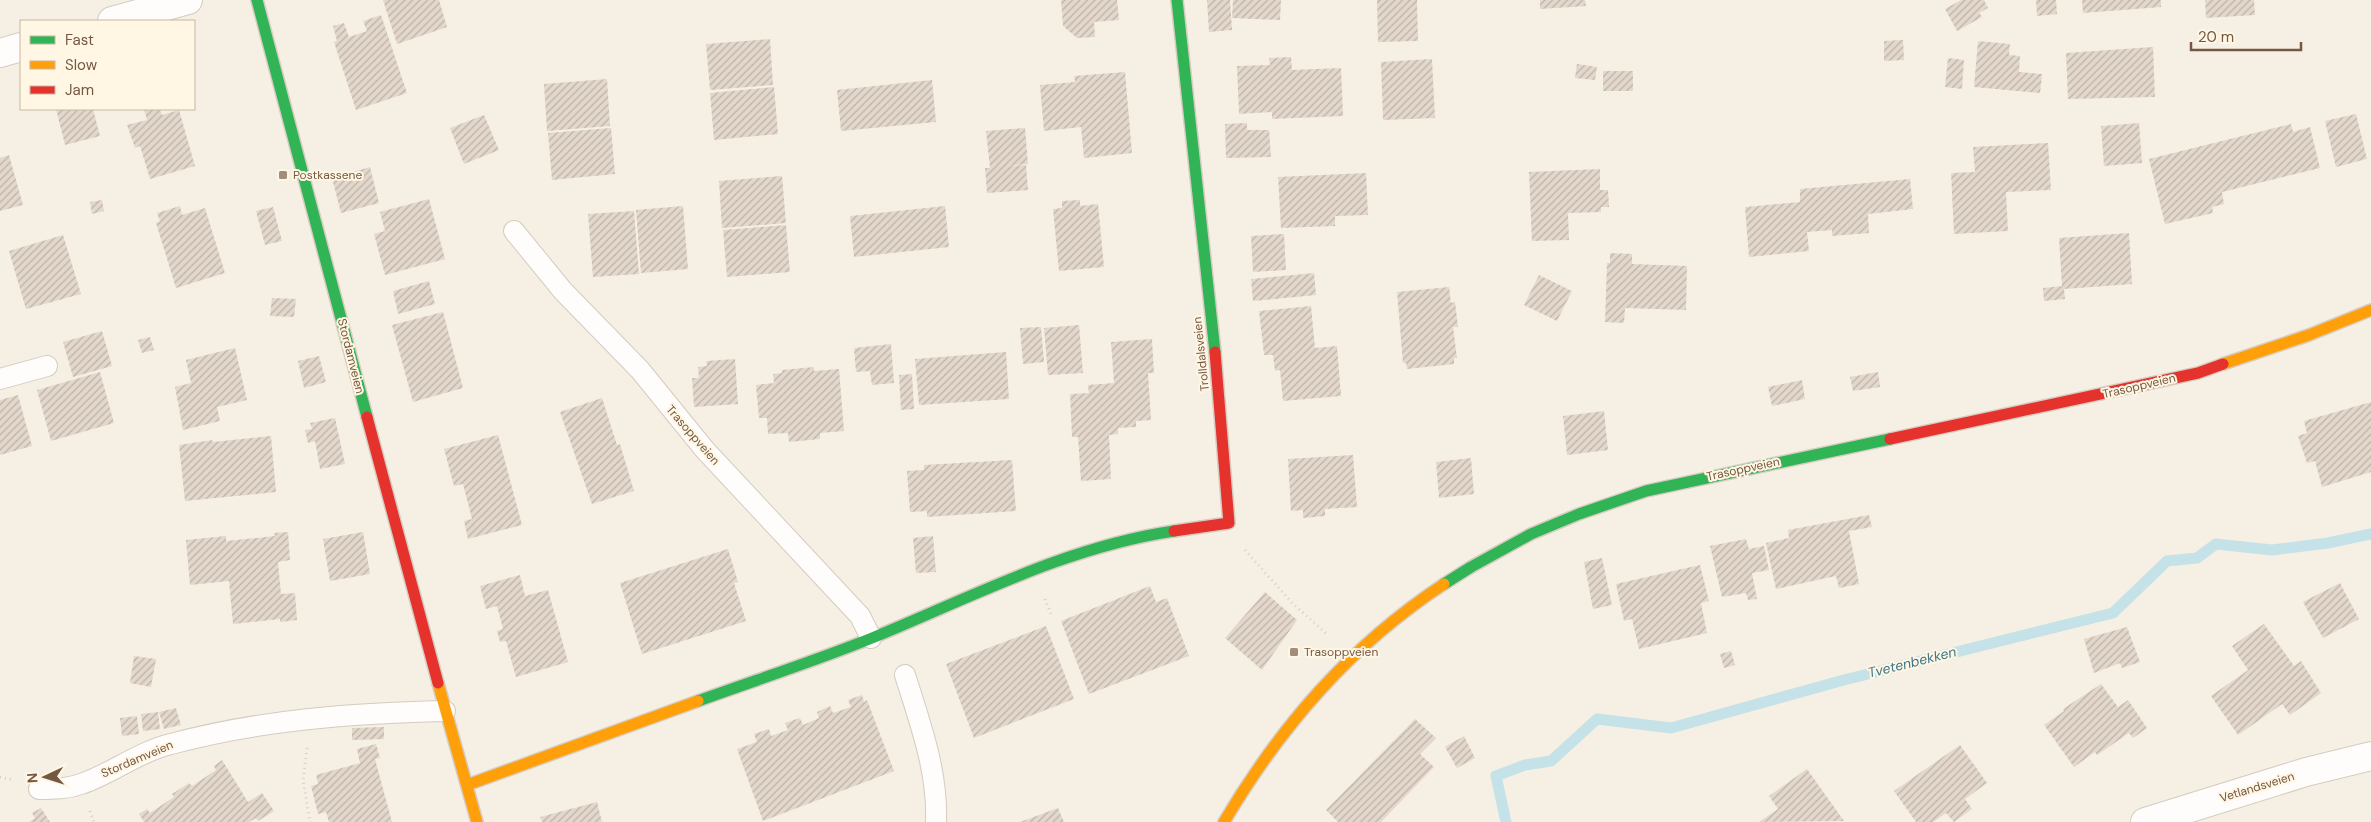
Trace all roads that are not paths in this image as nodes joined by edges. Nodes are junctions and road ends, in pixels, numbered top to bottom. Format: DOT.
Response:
graph roads {
  1 [pos="188,0"];
  2 [pos="257,0"];
  3 [pos="1177,0"];
  4 [pos="116,20"];
  5 [pos="20,47"];
  6 [pos="0,53"];
  7 [pos="514,231"];
  8 [pos="2371,310"];
  9 [pos="47,366"];
  10 [pos="0,379"];
  11 [pos="871,638"];
  12 [pos="905,675"];
  13 [pos="445,711"];
  14 [pos="2371,756"];
  15 [pos="467,785"];
  16 [pos="39,789"];
  17 [pos="477,822"];
  18 [pos="936,822"];
  19 [pos="1224,822"];
  20 [pos="2145,822"];
  1 -- 4 [label="street"];
  2 -- 13 [label="street, Stordamveien"];
  3 -- 11 [label="street, Trolldalsveien"];
  5 -- 6 [label="street"];
  7 -- 11 [label="lane, Trasoppveien"];
  8 -- 19 [label="street, Trasoppveien"];
  9 -- 10 [label="lane"];
  11 -- 15 [label="street"];
  12 -- 18 [label="lane"];
  13 -- 15 [label="street, Stordamveien"];
  13 -- 16 [label="lane, Stordamveien"];
  14 -- 20 [label="street, Vetlandsveien"];
  15 -- 17 [label="street, Stordamveien"];
}
